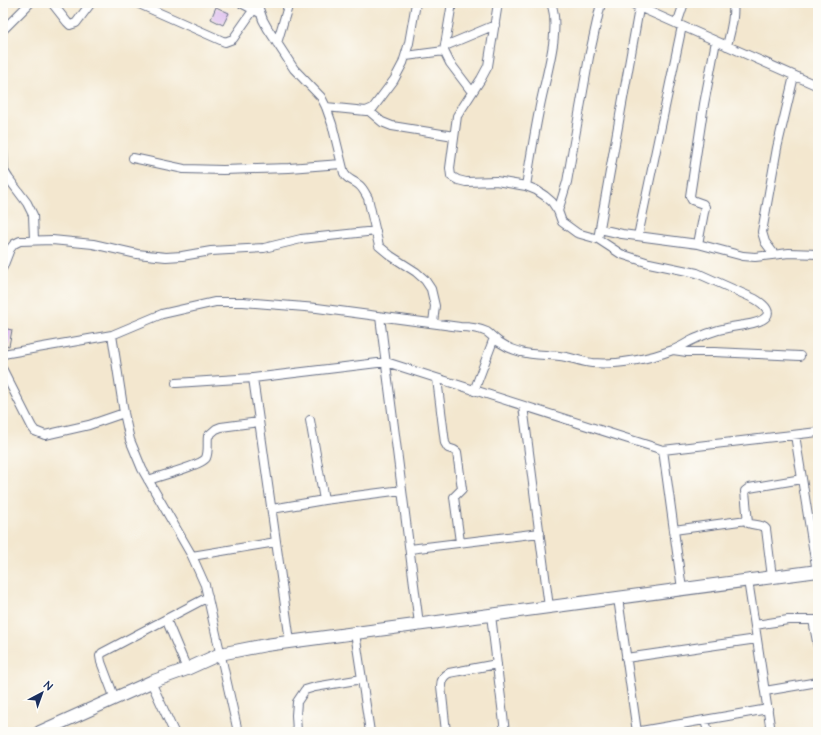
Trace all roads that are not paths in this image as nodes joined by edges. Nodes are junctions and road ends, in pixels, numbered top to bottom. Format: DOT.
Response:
graph roads {
  1 [pos="30,3"];
  2 [pos="52,3"];
  3 [pos="91,3"];
  4 [pos="137,3"];
  5 [pos="241,3"];
  6 [pos="289,3"];
  7 [pos="416,3"];
  8 [pos="452,3"];
  9 [pos="498,3"];
  10 [pos="551,3"];
  11 [pos="601,3"];
  12 [pos="630,3"];
  13 [pos="684,3"];
  14 [pos="733,3"];
  15 [pos="639,5"];
  16 [pos="257,8"];
  17 [pos="495,25"];
  18 [pos="680,25"];
  19 [pos="3,30"];
  20 [pos="716,41"];
  21 [pos="276,43"];
  22 [pos="727,46"];
  23 [pos="444,48"];
  24 [pos="406,56"];
  25 [pos="794,76"];
  26 [pos="818,86"];
  27 [pos="472,92"];
  28 [pos="326,107"];
  29 [pos="369,111"];
  30 [pos="454,136"];
  31 [pos="3,149"];
  32 [pos="133,158"];
  33 [pos="341,164"];
  34 [pos="526,186"];
  35 [pos="558,212"];
  36 [pos="600,229"];
  37 [pos="376,231"];
  38 [pos="638,236"];
  39 [pos="598,239"];
  40 [pos="34,240"];
  41 [pos="698,244"];
  42 [pos="774,254"];
  43 [pos="818,254"];
  44 [pos="3,266"];
  45 [pos="380,317"];
  46 [pos="433,324"];
  47 [pos="112,335"];
  48 [pos="494,338"];
  49 [pos="673,350"];
  50 [pos="3,354"];
  51 [pos="800,356"];
  52 [pos="386,362"];
  53 [pos="3,370"];
  54 [pos="253,378"];
  55 [pos="437,379"];
  56 [pos="176,383"];
  57 [pos="474,391"];
  58 [pos="523,406"];
  59 [pos="124,413"];
  60 [pos="310,420"];
  61 [pos="259,422"];
  62 [pos="818,432"];
  63 [pos="796,436"];
  64 [pos="663,450"];
  65 [pos="802,479"];
  66 [pos="148,480"];
  67 [pos="402,490"];
  68 [pos="324,500"];
  69 [pos="272,509"];
  70 [pos="747,520"];
  71 [pos="674,530"];
  72 [pos="540,533"];
  73 [pos="276,542"];
  74 [pos="460,542"];
  75 [pos="410,548"];
  76 [pos="192,556"];
  77 [pos="818,572"];
  78 [pos="772,577"];
  79 [pos="748,580"];
  80 [pos="682,589"];
  81 [pos="208,597"];
  82 [pos="618,598"];
  83 [pos="549,607"];
  84 [pos="491,615"];
  85 [pos="166,619"];
  86 [pos="816,620"];
  87 [pos="419,624"];
  88 [pos="755,625"];
  89 [pos="355,633"];
  90 [pos="757,640"];
  91 [pos="290,641"];
  92 [pos="818,647"];
  93 [pos="220,654"];
  94 [pos="626,658"];
  95 [pos="497,664"];
  96 [pos="186,669"];
  97 [pos="362,679"];
  98 [pos="151,682"];
  99 [pos="818,682"];
  100 [pos="765,691"];
  101 [pos="115,699"];
  102 [pos="768,708"];
  103 [pos="705,720"];
  104 [pos="40,732"];
  105 [pos="174,732"];
  106 [pos="238,732"];
  107 [pos="297,732"];
  108 [pos="370,732"];
  109 [pos="446,732"];
  110 [pos="505,732"];
  111 [pos="636,732"];
  112 [pos="708,732"];
  113 [pos="772,732"];
  1 -- 19 [label="street"];
  2 -- 3 [label="street"];
  4 -- 16 [label="street"];
  5 -- 16 [label="street"];
  6 -- 21 [label="street"];
  7 -- 24 [label="street"];
  8 -- 23 [label="street"];
  9 -- 17 [label="street"];
  10 -- 34 [label="street"];
  11 -- 35 [label="street"];
  12 -- 15 [label="street"];
  13 -- 18 [label="street"];
  14 -- 22 [label="street"];
  15 -- 18 [label="street"];
  15 -- 36 [label="street"];
  16 -- 21 [label="street"];
  17 -- 23 [label="street"];
  17 -- 27 [label="street"];
  18 -- 20 [label="street"];
  18 -- 38 [label="street"];
  20 -- 22 [label="street"];
  20 -- 41 [label="street"];
  21 -- 28 [label="street"];
  22 -- 25 [label="street"];
  23 -- 24 [label="street"];
  23 -- 27 [label="street"];
  24 -- 29 [label="street"];
  25 -- 26 [label="street"];
  25 -- 42 [label="street"];
  27 -- 30 [label="street"];
  28 -- 29 [label="street"];
  28 -- 33 [label="street"];
  29 -- 30 [label="street"];
  30 -- 34 [label="street"];
  31 -- 40 [label="street"];
  32 -- 33 [label="street"];
  33 -- 37 [label="street"];
  34 -- 35 [label="street"];
  35 -- 39 [label="street"];
  36 -- 38 [label="street"];
  36 -- 39 [label="street"];
  37 -- 40 [label="street"];
  37 -- 46 [label="street"];
  38 -- 41 [label="street"];
  39 -- 49 [label="street"];
  40 -- 44 [label="street"];
  41 -- 42 [label="street"];
  42 -- 43 [label="street"];
  45 -- 46 [label="street"];
  45 -- 47 [label="street"];
  45 -- 52 [label="street"];
  46 -- 48 [label="street"];
  47 -- 50 [label="street"];
  47 -- 59 [label="street"];
  48 -- 49 [label="street"];
  48 -- 57 [label="street"];
  49 -- 51 [label="street"];
  52 -- 54 [label="street"];
  52 -- 55 [label="street"];
  52 -- 67 [label="street"];
  53 -- 59 [label="street"];
  54 -- 56 [label="street"];
  54 -- 61 [label="street"];
  55 -- 57 [label="street"];
  55 -- 74 [label="street"];
  57 -- 58 [label="street"];
  58 -- 64 [label="street"];
  58 -- 72 [label="street"];
  59 -- 66 [label="street"];
  60 -- 68 [label="street"];
  61 -- 66 [label="street"];
  61 -- 69 [label="street"];
  62 -- 63 [label="street"];
  63 -- 64 [label="street"];
  63 -- 65 [label="street"];
  64 -- 71 [label="street"];
  65 -- 70 [label="street"];
  65 -- 77 [label="street"];
  66 -- 76 [label="street"];
  67 -- 68 [label="street"];
  67 -- 75 [label="street"];
  68 -- 69 [label="street"];
  69 -- 73 [label="street"];
  70 -- 71 [label="street"];
  70 -- 78 [label="street"];
  71 -- 80 [label="street"];
  72 -- 74 [label="street"];
  72 -- 83 [label="street"];
  73 -- 76 [label="street"];
  73 -- 91 [label="street"];
  74 -- 75 [label="street"];
  75 -- 87 [label="street"];
  76 -- 81 [label="street"];
  77 -- 78 [label="main road"];
  78 -- 79 [label="main road"];
  79 -- 80 [label="main road"];
  79 -- 88 [label="street"];
  80 -- 82 [label="main road"];
  81 -- 85 [label="street"];
  81 -- 93 [label="street"];
  82 -- 83 [label="main road"];
  82 -- 94 [label="street"];
  83 -- 84 [label="main road"];
  84 -- 87 [label="main road"];
  84 -- 95 [label="street"];
  85 -- 96 [label="street"];
  85 -- 101 [label="street"];
  86 -- 88 [label="street"];
  86 -- 92 [label="street"];
  87 -- 89 [label="main road"];
  88 -- 90 [label="street"];
  89 -- 91 [label="main road"];
  89 -- 97 [label="street"];
  90 -- 94 [label="street"];
  90 -- 100 [label="street"];
  91 -- 93 [label="main road"];
  93 -- 96 [label="main road"];
  93 -- 106 [label="street"];
  94 -- 111 [label="street"];
  95 -- 109 [label="street"];
  95 -- 110 [label="street"];
  96 -- 98 [label="main road"];
  97 -- 107 [label="street"];
  97 -- 108 [label="street"];
  98 -- 101 [label="main road"];
  98 -- 105 [label="street"];
  99 -- 100 [label="street"];
  100 -- 102 [label="street"];
  101 -- 104 [label="main road"];
  102 -- 103 [label="street"];
  102 -- 113 [label="street"];
  103 -- 111 [label="street"];
  103 -- 112 [label="street"];
}
